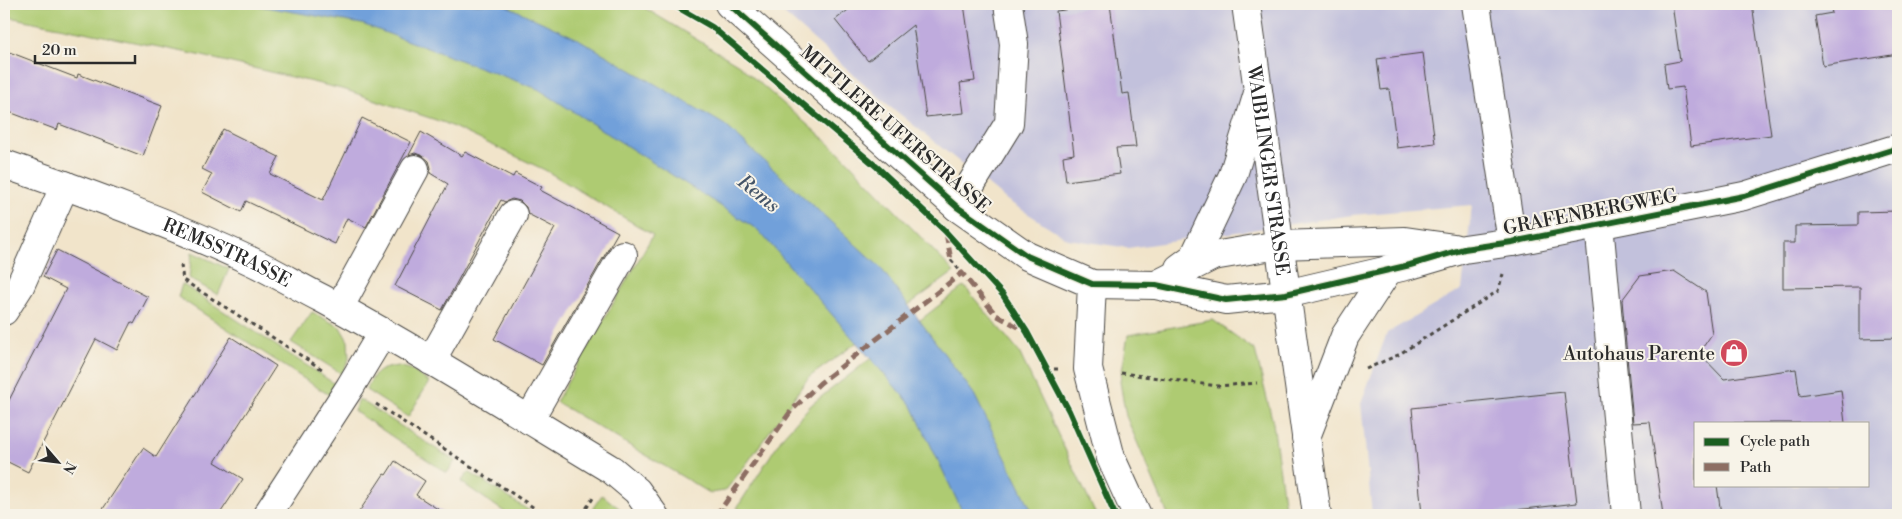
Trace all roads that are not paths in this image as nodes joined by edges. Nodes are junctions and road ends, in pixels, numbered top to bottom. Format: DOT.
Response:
graph roads {
  1 [pos="729,4"];
  2 [pos="1008,4"];
  3 [pos="1246,4"];
  4 [pos="1476,4"];
  5 [pos="1258,93"];
  6 [pos="1898,148"];
  7 [pos="4,164"];
  8 [pos="415,169"];
  9 [pos="65,185"];
  10 [pos="957,207"];
  11 [pos="513,215"];
  12 [pos="1599,224"];
  13 [pos="1512,242"];
  14 [pos="1279,245"];
  15 [pos="1464,249"];
  16 [pos="624,255"];
  17 [pos="1389,269"];
  18 [pos="1092,284"];
  19 [pos="1156,285"];
  20 [pos="1286,294"];
  21 [pos="339,308"];
  22 [pos="4,311"];
  23 [pos="383,332"];
  24 [pos="431,361"];
  25 [pos="529,420"];
  26 [pos="1306,437"];
  27 [pos="267,515"];
  28 [pos="654,515"];
  29 [pos="1137,515"];
  30 [pos="1317,515"];
  31 [pos="1626,515"];
  1 -- 10 [label="street, MITTLERE UFERSTRASSE"];
  2 -- 10 [label="street"];
  3 -- 5 [label="street, WAIBLINGER STRASSE"];
  4 -- 13 [label="street"];
  5 -- 14 [label="street, WAIBLINGER STRASSE"];
  5 -- 19 [label="street"];
  6 -- 12 [label="street, GRAFENBERGWEG"];
  7 -- 9 [label="street, REMSSTRASSE"];
  8 -- 21 [label="street"];
  9 -- 21 [label="street, REMSSTRASSE"];
  9 -- 22 [label="street"];
  10 -- 18 [label="street, MITTLERE UFERSTRASSE"];
  11 -- 24 [label="street"];
  12 -- 13 [label="street, GRAFENBERGWEG"];
  12 -- 31 [label="street"];
  13 -- 15 [label="street, GRAFENBERGWEG"];
  14 -- 15 [label="street, GRAFENBERGWEG"];
  14 -- 19 [label="street, MITTLERE UFERSTRASSE"];
  14 -- 20 [label="street, WAIBLINGER STRASSE"];
  15 -- 17 [label="street, GRAFENBERGWEG"];
  16 -- 25 [label="street"];
  17 -- 20 [label="street, GRAFENBERGWEG"];
  17 -- 26 [label="street"];
  18 -- 19 [label="street, MITTLERE UFERSTRASSE"];
  18 -- 29 [label="street"];
  19 -- 20 [label="street, MITTLERE UFERSTRASSE"];
  20 -- 26 [label="street, WAIBLINGER STRASSE"];
  21 -- 23 [label="street, REMSSTRASSE"];
  23 -- 24 [label="street, REMSSTRASSE"];
  23 -- 27 [label="street"];
  24 -- 25 [label="street, REMSSTRASSE"];
  25 -- 28 [label="street, REMSSTRASSE"];
  26 -- 30 [label="street, WAIBLINGER STRASSE"];
}
